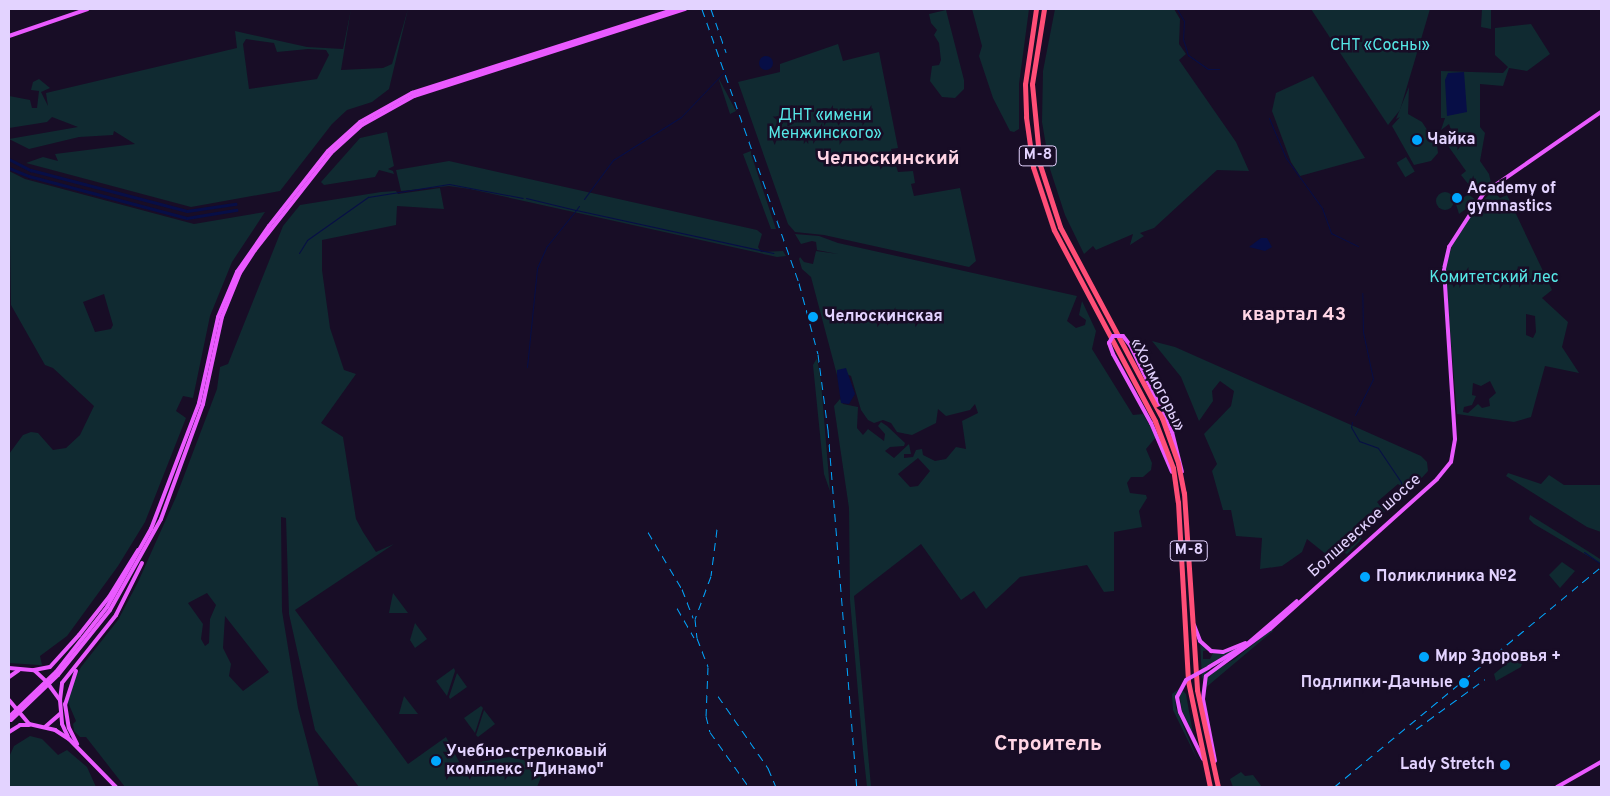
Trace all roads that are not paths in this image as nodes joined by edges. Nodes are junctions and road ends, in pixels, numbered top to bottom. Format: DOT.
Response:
graph roads {
  1 [pos="88,9"];
  2 [pos="675,9"];
  3 [pos="685,9"];
  4 [pos="1034,9"];
  5 [pos="1044,9"];
  6 [pos="613,30"];
  7 [pos="9,36"];
  8 [pos="381,110"];
  9 [pos="1601,112"];
  10 [pos="1175,481"];
  11 [pos="1183,486"];
  12 [pos="152,529"];
  13 [pos="149,544"];
  14 [pos="1315,587"];
  15 [pos="1191,610"];
  16 [pos="1265,629"];
  17 [pos="85,658"];
  18 [pos="9,668"];
  19 [pos="22,669"];
  20 [pos="34,670"];
  21 [pos="57,673"];
  22 [pos="9,677"];
  23 [pos="9,700"];
  24 [pos="60,700"];
  25 [pos="61,709"];
  26 [pos="10,719"];
  27 [pos="32,726"];
  28 [pos="39,727"];
  29 [pos="9,732"];
  30 [pos="69,738"];
  31 [pos="79,749"];
  32 [pos="1203,761"];
  33 [pos="1601,762"];
  34 [pos="116,787"];
  35 [pos="1210,787"];
  36 [pos="1218,787"];
  37 [pos="1557,787"];
  1 -- 7 [label="main road"];
  2 -- 6 [label="main road"];
  3 -- 6 [label="main road"];
  4 -- 10 [label="highway, «Холмогоры» / М-8"];
  5 -- 11 [label="highway, «Холмогоры» / М-8"];
  6 -- 8 [label="main road"];
  8 -- 12 [label="main road"];
  8 -- 13 [label="main road"];
  9 -- 14 [label="main road, Болшевское шоссе"];
  10 -- 11 [label="main road, bridge"];
  10 -- 32 [label="highway, «Холмогоры» / М-8"];
  11 -- 15 [label="highway, «Холмогоры» / М-8"];
  12 -- 20 [label="main road"];
  12 -- 21 [label="main road"];
  13 -- 17 [label="main road"];
  13 -- 21 [label="main road"];
  14 -- 16 [label="main road"];
  14 -- 36 [label="main road, Болшевское шоссе"];
  15 -- 16 [label="main road"];
  15 -- 36 [label="highway, «Холмогоры» / М-8"];
  16 -- 32 [label="main road, bridge"];
  17 -- 24 [label="main road"];
  17 -- 31 [label="main road"];
  18 -- 19 [label="main road"];
  19 -- 20 [label="main road"];
  19 -- 22 [label="main road"];
  20 -- 24 [label="main road"];
  21 -- 26 [label="main road, bridge"];
  23 -- 27 [label="main road"];
  24 -- 25 [label="main road"];
  25 -- 28 [label="main road"];
  25 -- 30 [label="main road"];
  27 -- 28 [label="main road"];
  27 -- 29 [label="main road"];
  28 -- 30 [label="main road"];
  30 -- 31 [label="main road"];
  31 -- 34 [label="main road"];
  32 -- 35 [label="highway, «Холмогоры» / М-8"];
  33 -- 37 [label="main road"];
}
